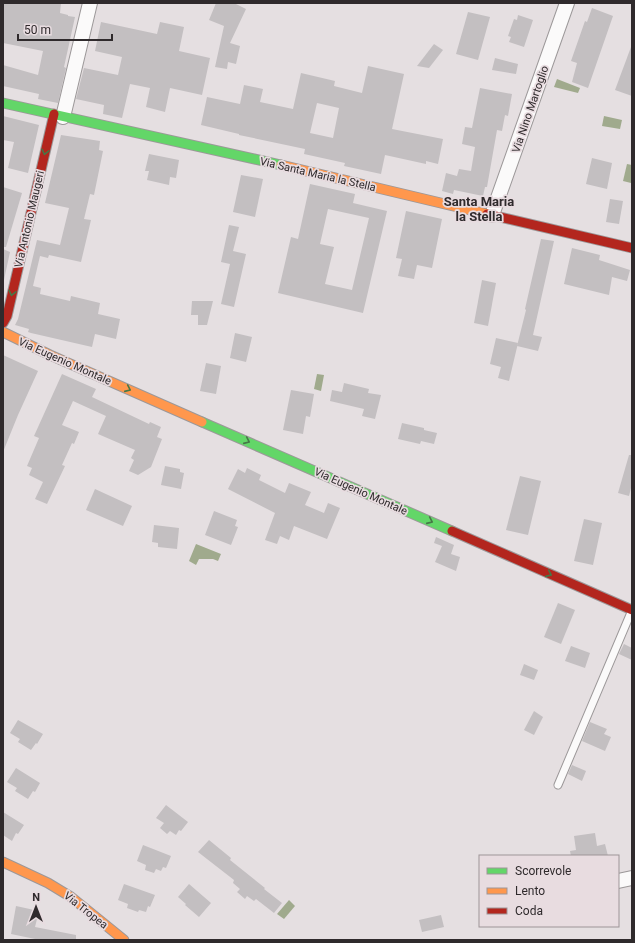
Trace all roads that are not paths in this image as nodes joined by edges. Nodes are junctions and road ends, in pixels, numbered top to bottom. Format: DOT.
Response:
graph roads {
  1 [pos="90,3"];
  2 [pos="567,3"];
  3 [pos="3,103"];
  4 [pos="59,116"];
  5 [pos="492,216"];
  6 [pos="632,248"];
  7 [pos="3,323"];
  8 [pos="3,332"];
  9 [pos="632,610"];
  10 [pos="558,785"];
  11 [pos="3,862"];
  12 [pos="632,878"];
  13 [pos="619,880"];
  14 [pos="124,940"];
  1 -- 4 [label="street"];
  2 -- 5 [label="street, Via Nino Martoglio"];
  3 -- 4 [label="street, Via Santa Maria la Stella"];
  4 -- 5 [label="street, Via Santa Maria la Stella"];
  4 -- 7 [label="street, Via Antonio Maugeri, one-way"];
  5 -- 6 [label="street, Via Santa Maria la Stella"];
  8 -- 9 [label="street, Via Eugenio Montale, one-way"];
  9 -- 10 [label="lane"];
  11 -- 14 [label="street, Via Tropea"];
  12 -- 13 [label="street"];
}
